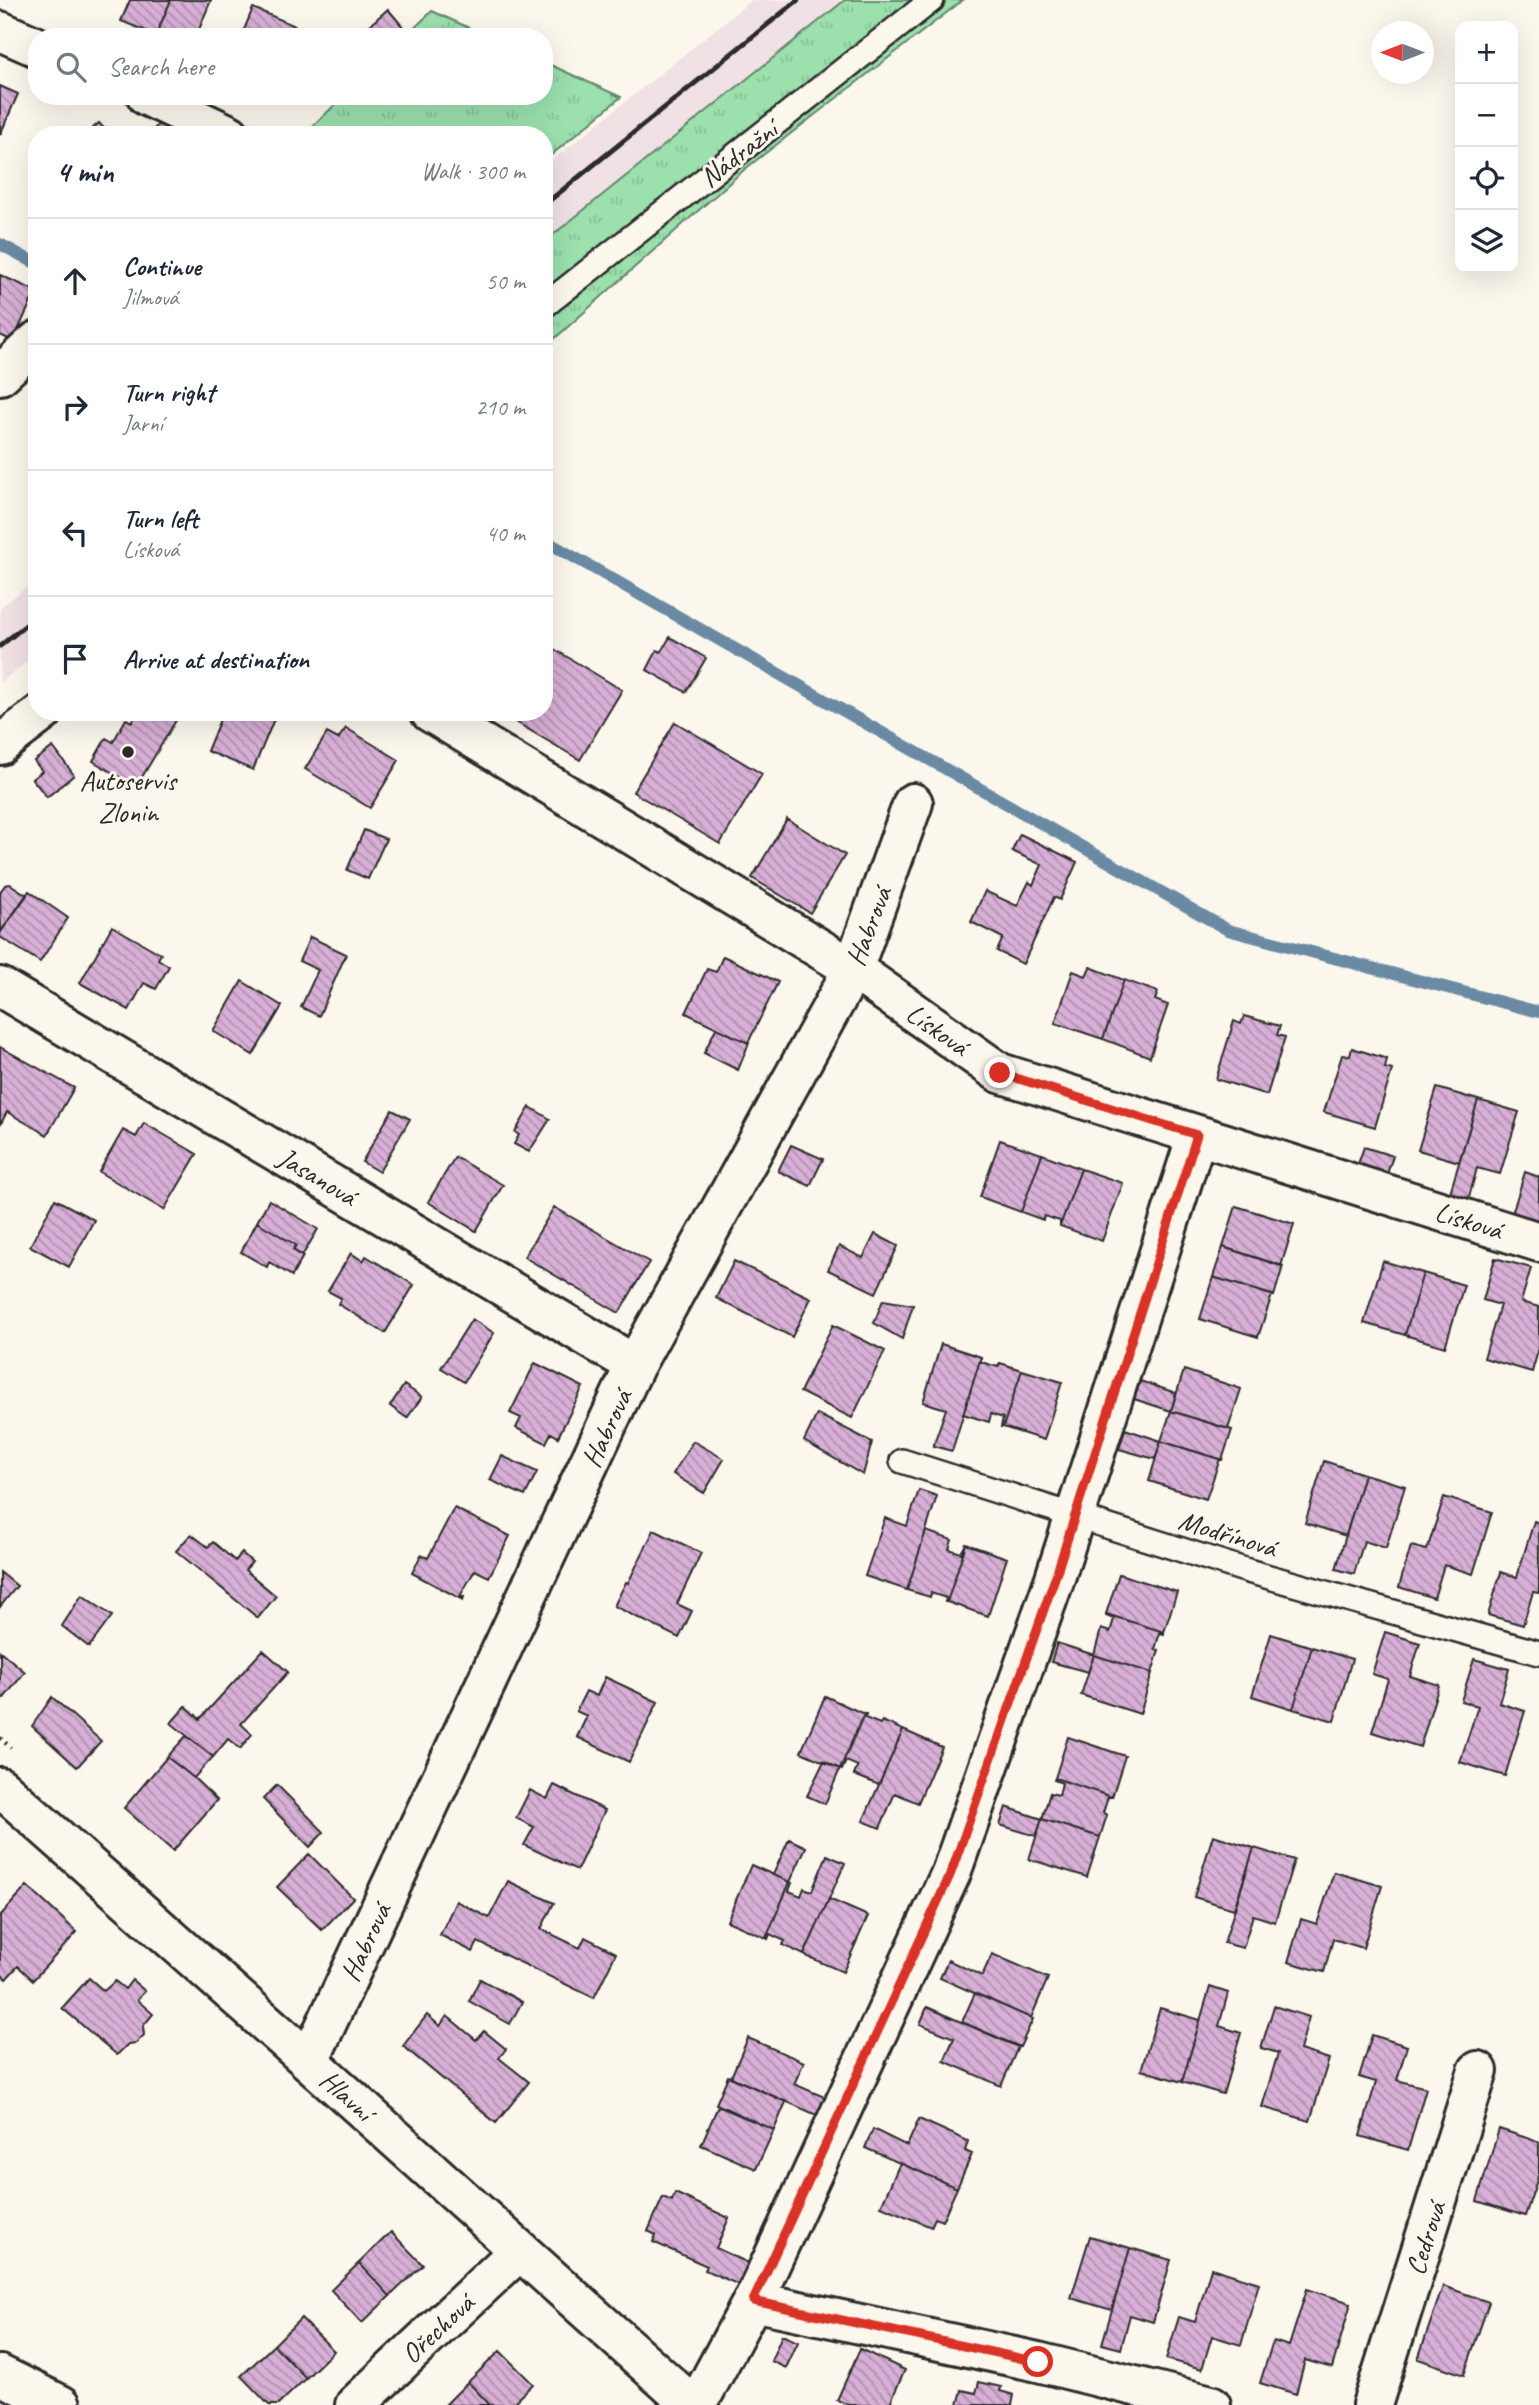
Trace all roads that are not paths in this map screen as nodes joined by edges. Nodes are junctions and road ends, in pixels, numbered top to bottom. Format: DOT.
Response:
graph roads {
  1 [pos="932,0"];
  2 [pos="0,31"];
  3 [pos="28,43"];
  4 [pos="166,105"];
  5 [pos="211,126"];
  6 [pos="553,299"];
  7 [pos="28,349"];
  8 [pos="0,375"];
  9 [pos="32,721"];
  10 [pos="445,721"];
  11 [pos="0,746"];
  12 [pos="913,803"];
  13 [pos="853,969"];
  14 [pos="0,988"];
  15 [pos="1197,1135"];
  16 [pos="1539,1242"];
  17 [pos="635,1365"];
  18 [pos="902,1461"];
  19 [pos="1075,1517"];
  20 [pos="1539,1653"];
  21 [pos="0,1787"];
  22 [pos="309,2061"];
  23 [pos="1478,2071"];
  24 [pos="519,2251"];
  25 [pos="753,2301"];
  26 [pos="0,2375"];
  27 [pos="61,2405"];
  28 [pos="355,2405"];
  29 [pos="692,2405"];
  30 [pos="697,2405"];
  31 [pos="1211,2405"];
  32 [pos="1372,2405"];
  1 -- 6 [label="lane, Nádražní"];
  2 -- 3 [label="street"];
  4 -- 5 [label="street"];
  7 -- 8 [label="street"];
  9 -- 11 [label="street"];
  10 -- 13 [label="street, Lísková"];
  12 -- 13 [label="street, Habrová"];
  13 -- 15 [label="street, Lísková"];
  13 -- 17 [label="street, Habrová"];
  14 -- 17 [label="street, Jasanová"];
  15 -- 16 [label="street, Lísková"];
  15 -- 19 [label="street"];
  17 -- 22 [label="street, Habrová"];
  18 -- 19 [label="lane, Modřínová"];
  19 -- 20 [label="lane, Modřínová"];
  19 -- 25 [label="street"];
  21 -- 22 [label="street, Hlavní"];
  22 -- 24 [label="street, Hlavní"];
  23 -- 32 [label="street, Cedrová"];
  24 -- 28 [label="street, Ořechová"];
  24 -- 29 [label="street, Hlavní"];
  25 -- 30 [label="street"];
  25 -- 31 [label="street"];
  26 -- 27 [label="street"];
}
